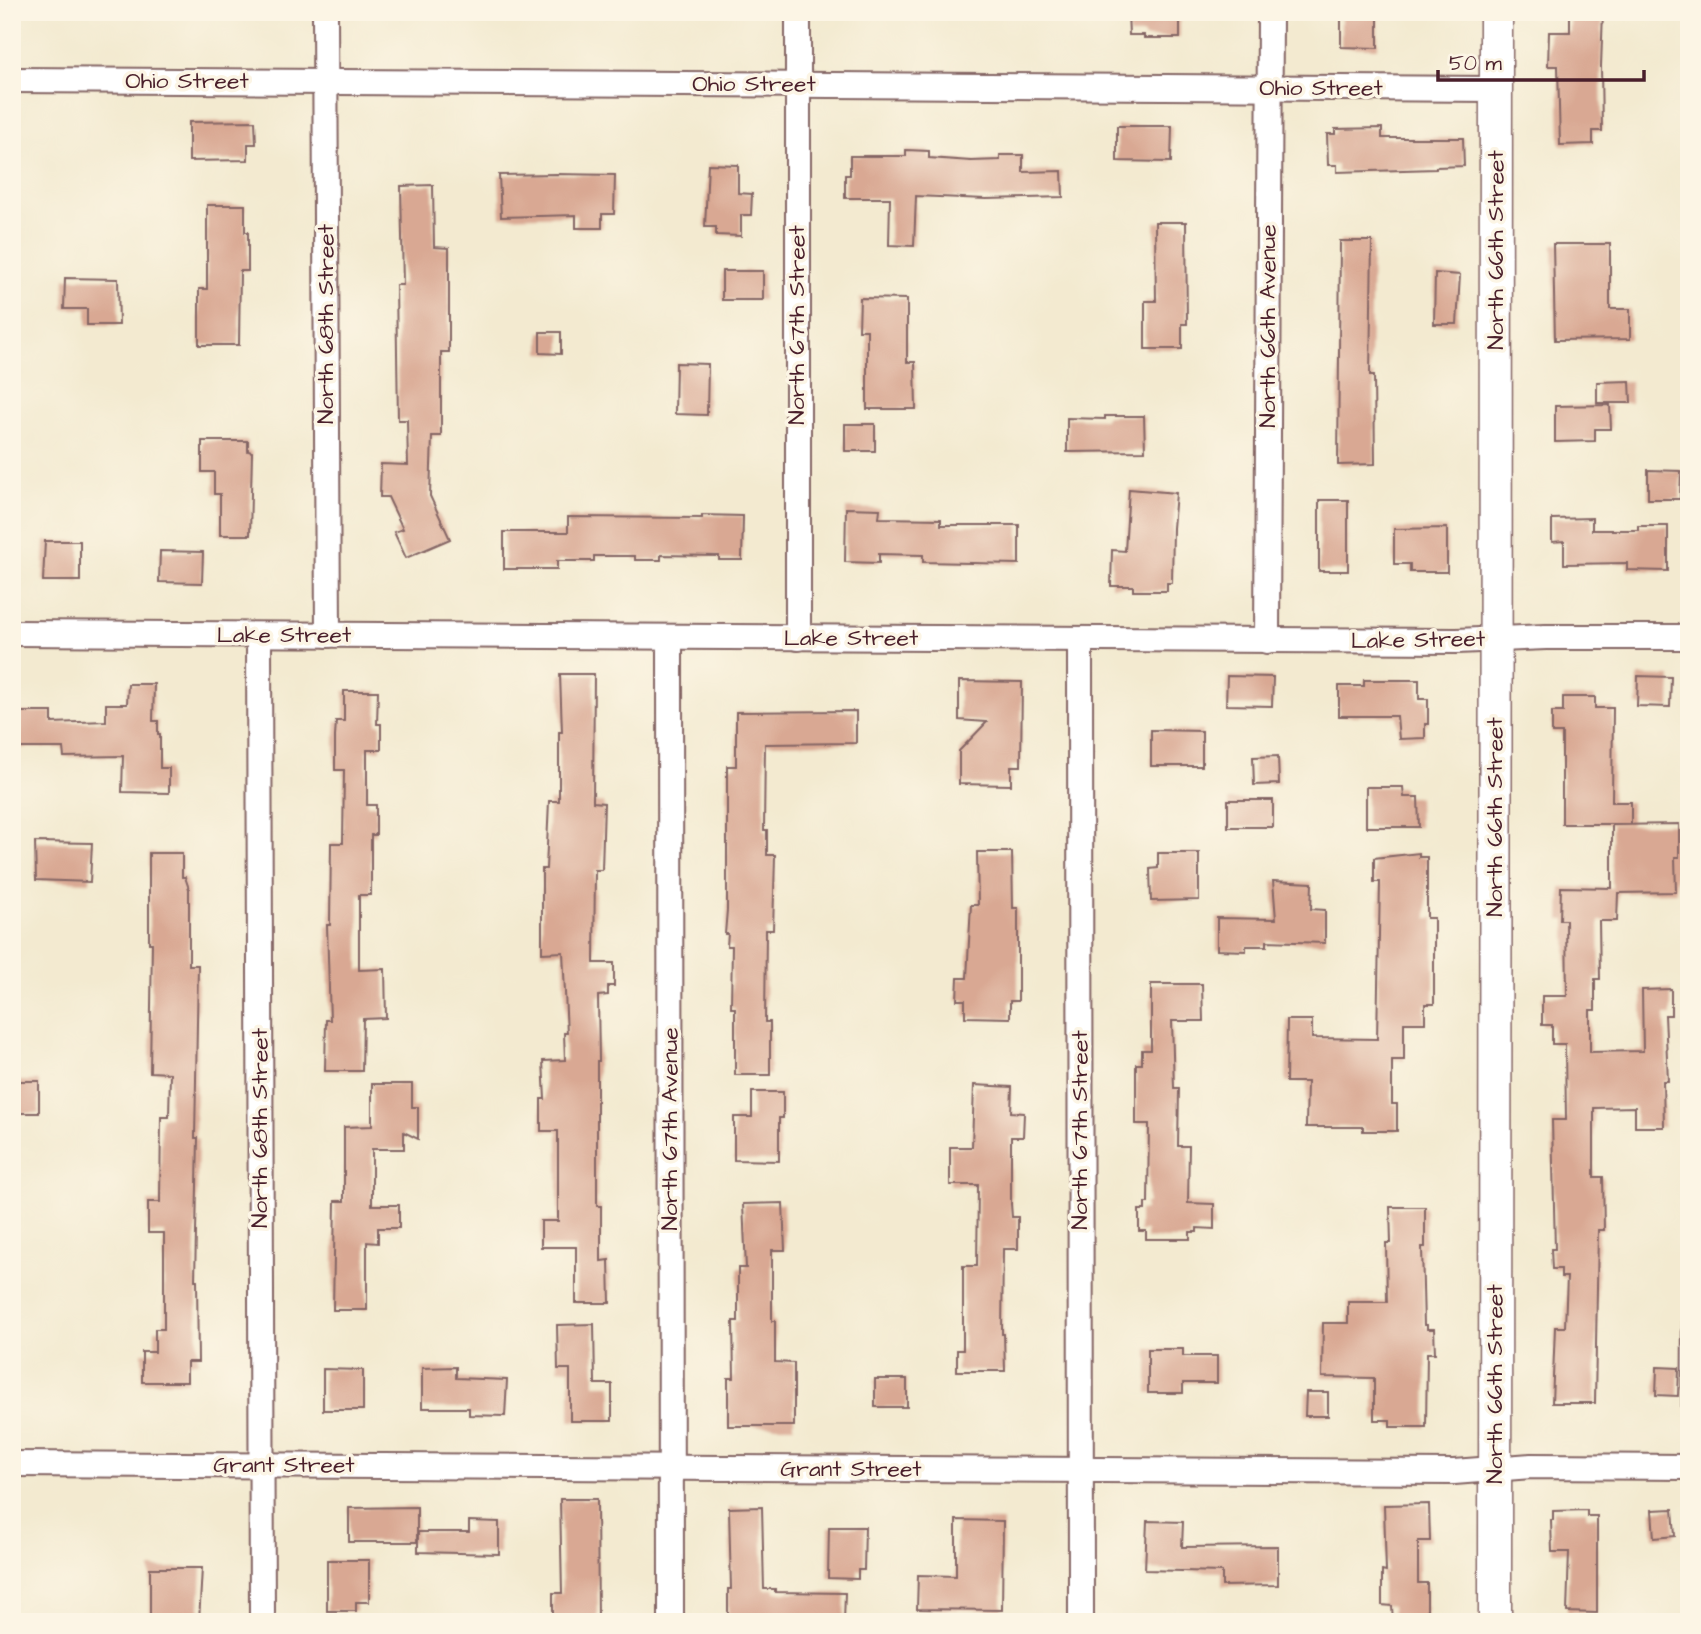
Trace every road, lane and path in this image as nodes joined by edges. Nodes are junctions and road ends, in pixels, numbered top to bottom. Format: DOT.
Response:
graph roads {
  1 [pos="326,12"];
  2 [pos="798,12"];
  3 [pos="1270,12"];
  4 [pos="1496,12"];
  5 [pos="12,80"];
  6 [pos="326,81"];
  7 [pos="798,85"];
  8 [pos="1269,88"];
  9 [pos="1496,89"];
  10 [pos="12,633"];
  11 [pos="260,635"];
  12 [pos="328,635"];
  13 [pos="670,637"];
  14 [pos="1689,637"];
  15 [pos="797,638"];
  16 [pos="1080,639"];
  17 [pos="1495,639"];
  18 [pos="1267,641"];
  19 [pos="1689,1307"];
  20 [pos="12,1464"];
  21 [pos="261,1465"];
  22 [pos="671,1467"];
  23 [pos="1688,1467"];
  24 [pos="1495,1469"];
  25 [pos="1081,1470"];
  26 [pos="262,1622"];
  27 [pos="671,1622"];
  28 [pos="1081,1622"];
  29 [pos="1495,1622"];
  1 -- 6 [label="street, North 68th Street"];
  2 -- 7 [label="street, North 67th Street"];
  3 -- 8 [label="street, North 66th Avenue"];
  4 -- 9 [label="street, North 66th Street"];
  5 -- 6 [label="street, Ohio Street"];
  6 -- 7 [label="street, Ohio Street"];
  6 -- 12 [label="street, North 68th Street"];
  7 -- 8 [label="street, Ohio Street"];
  7 -- 15 [label="street, North 67th Street"];
  8 -- 9 [label="street, Ohio Street"];
  8 -- 18 [label="street, North 66th Avenue"];
  9 -- 17 [label="street, North 66th Street"];
  10 -- 11 [label="street, Lake Street"];
  11 -- 12 [label="street, Lake Street"];
  11 -- 21 [label="street, North 68th Street"];
  12 -- 13 [label="street, Lake Street"];
  13 -- 15 [label="street, Lake Street"];
  13 -- 22 [label="street, North 67th Avenue"];
  14 -- 17 [label="street, Lake Street"];
  15 -- 16 [label="street, Lake Street"];
  16 -- 18 [label="street, Lake Street"];
  16 -- 25 [label="street, North 67th Street"];
  17 -- 18 [label="street, Lake Street"];
  17 -- 24 [label="street, North 66th Street"];
  19 -- 23 [label="lane"];
  20 -- 21 [label="street, Grant Street"];
  21 -- 22 [label="street, Grant Street"];
  21 -- 26 [label="street, North 68th Street"];
  22 -- 25 [label="street, Grant Street"];
  22 -- 27 [label="street, North 67th Avenue"];
  23 -- 24 [label="street, Grant Street"];
  24 -- 25 [label="street, Grant Street"];
  24 -- 29 [label="street, North 66th Street"];
  25 -- 28 [label="street, North 67th Street"];
}
